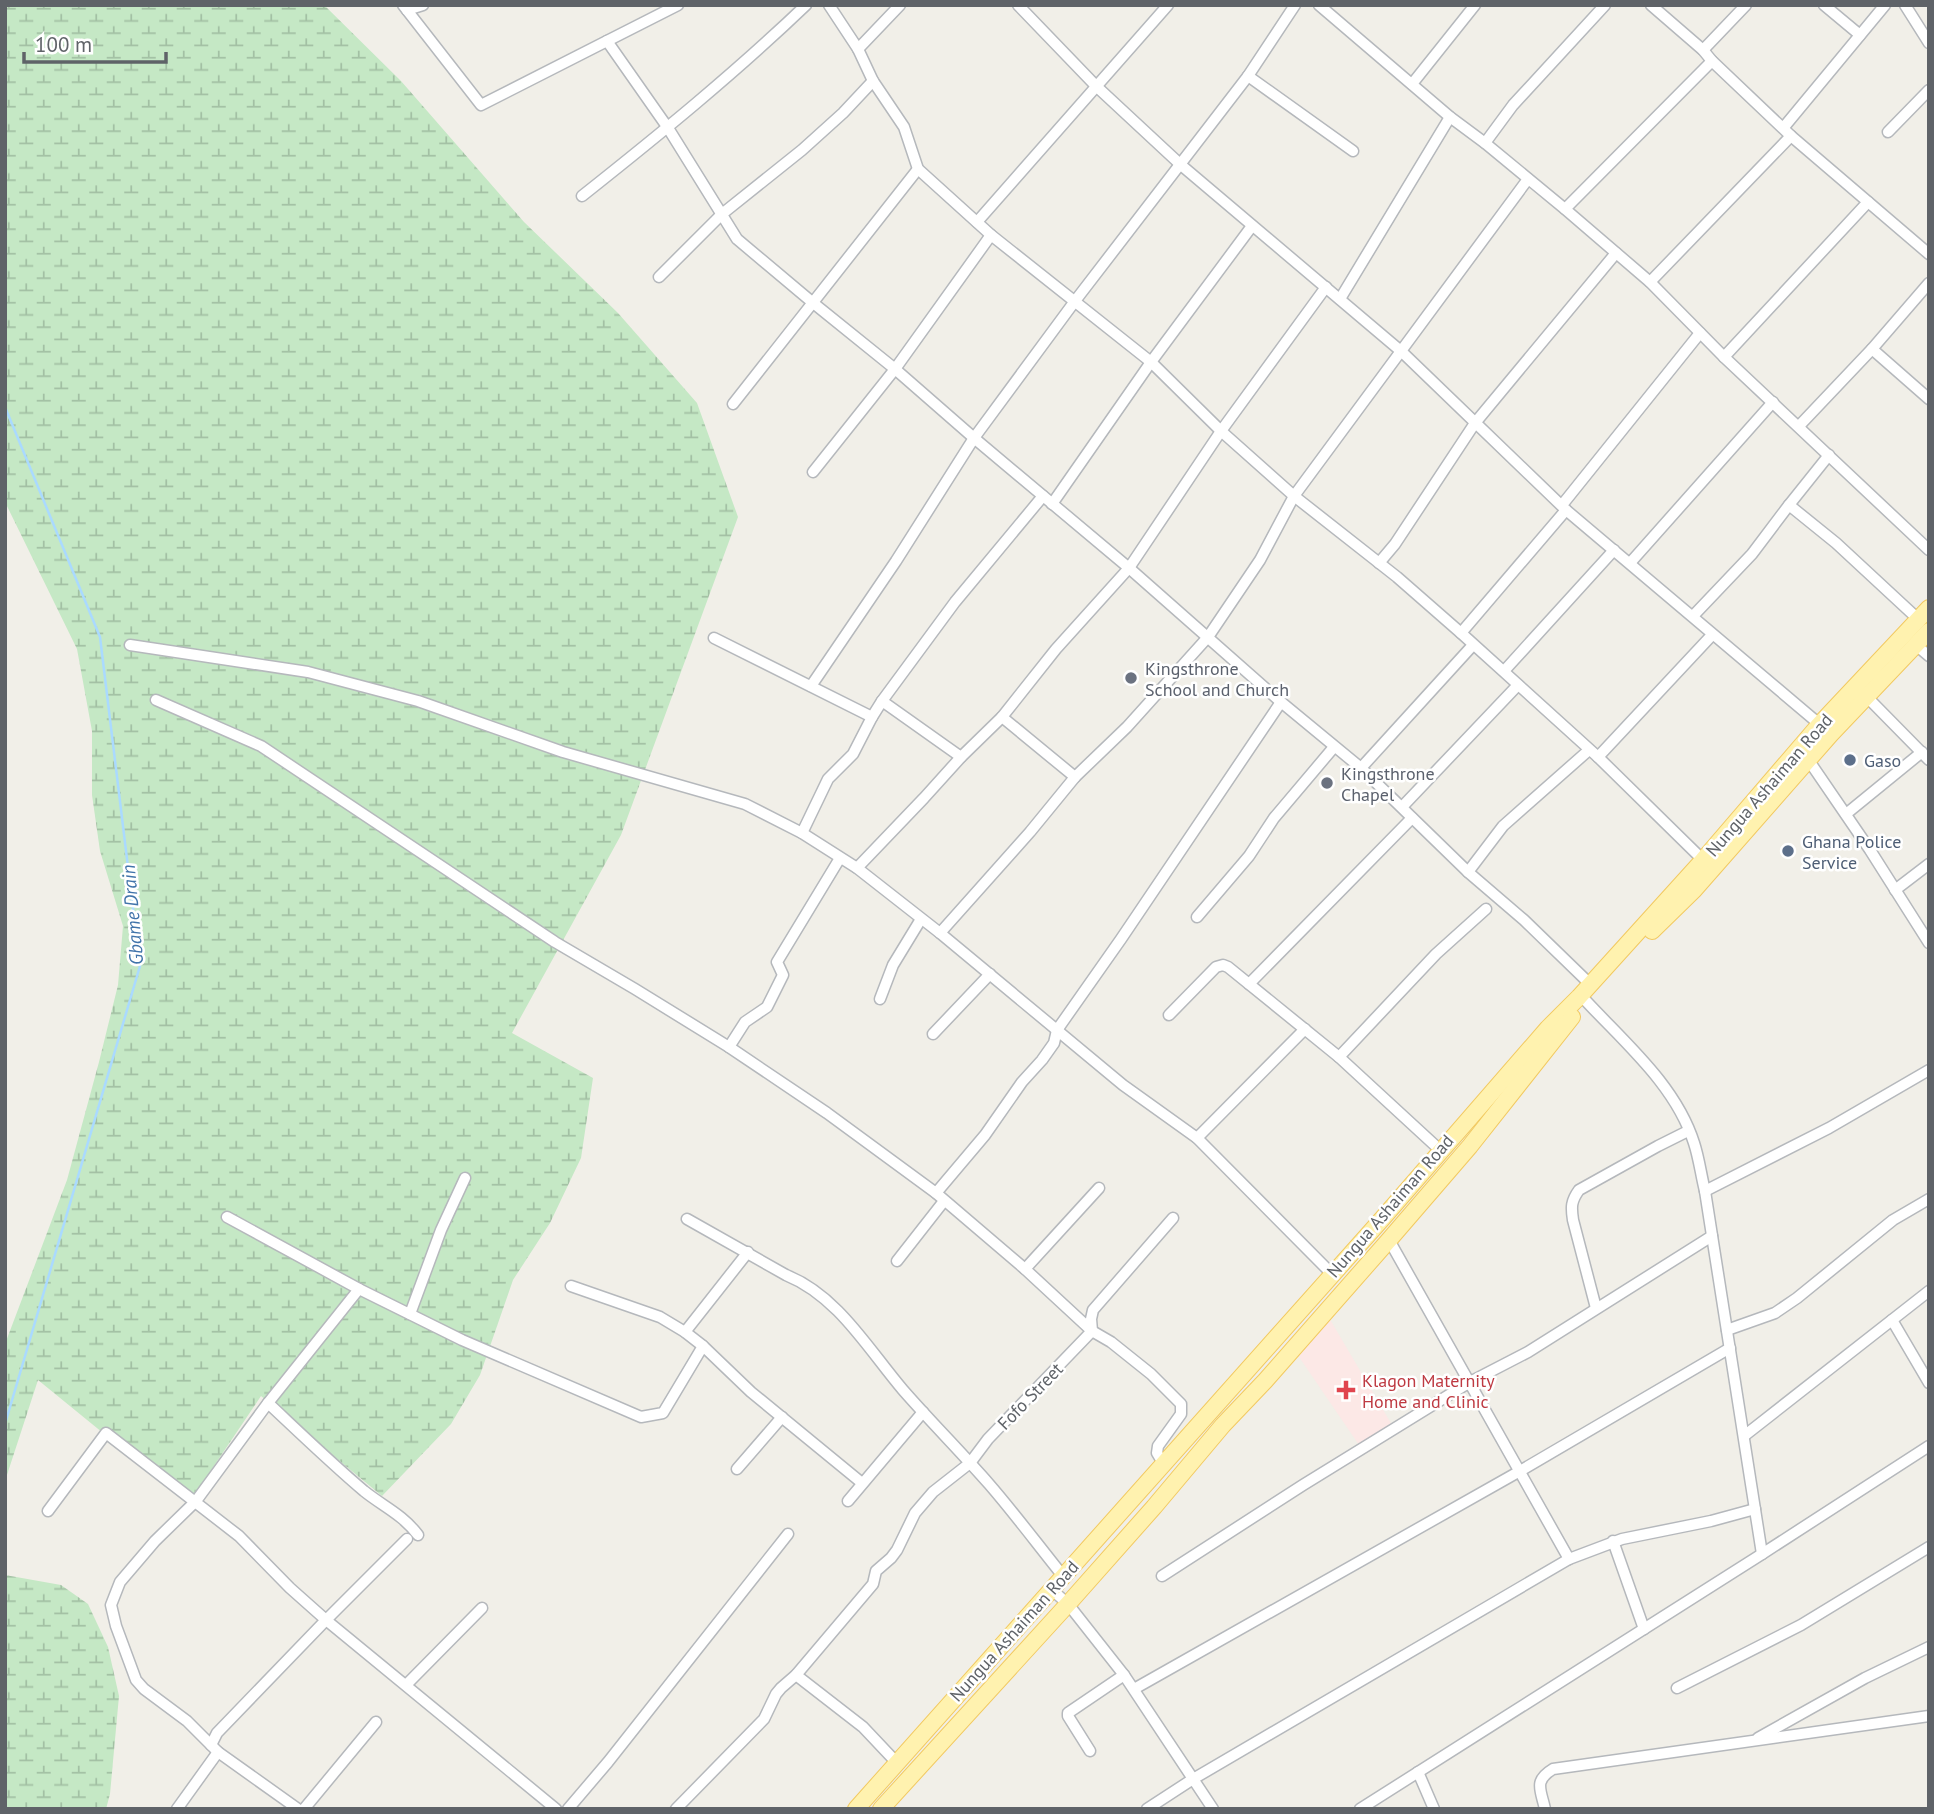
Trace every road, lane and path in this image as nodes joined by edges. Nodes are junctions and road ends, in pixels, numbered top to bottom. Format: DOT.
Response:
graph roads {
  1 [pos="423,5"];
  2 [pos="678,5"];
  3 [pos="806,5"];
  4 [pos="829,5"];
  5 [pos="900,5"];
  6 [pos="1168,5"];
  7 [pos="1295,5"];
  8 [pos="1319,5"];
  9 [pos="1341,5"];
  10 [pos="1475,5"];
  11 [pos="1605,5"];
  12 [pos="1651,5"];
  13 [pos="1746,5"];
  14 [pos="1824,5"];
  15 [pos="1885,5"];
  16 [pos="1906,5"];
  17 [pos="1024,7"];
  18 [pos="405,8"];
  19 [pos="663,9"];
  20 [pos="1333,16"];
  21 [pos="1860,35"];
  22 [pos="607,41"];
  23 [pos="1929,43"];
  24 [pos="858,49"];
  25 [pos="1703,50"];
  26 [pos="1712,61"];
  27 [pos="1248,76"];
  28 [pos="873,80"];
  29 [pos="1412,84"];
  30 [pos="1096,86"];
  31 [pos="1929,90"];
  32 [pos="1450,117"];
  33 [pos="668,128"];
  34 [pos="1787,131"];
  35 [pos="1888,132"];
  36 [pos="1485,143"];
  37 [pos="1353,151"];
  38 [pos="1181,165"];
  39 [pos="918,169"];
  40 [pos="1528,179"];
  41 [pos="582,196"];
  42 [pos="1868,202"];
  43 [pos="1564,209"];
  44 [pos="722,214"];
  45 [pos="978,222"];
  46 [pos="1252,226"];
  47 [pos="991,236"];
  48 [pos="1927,247"];
  49 [pos="1616,253"];
  50 [pos="659,277"];
  51 [pos="1650,282"];
  52 [pos="1929,283"];
  53 [pos="1326,288"];
  54 [pos="1340,299"];
  55 [pos="1076,301"];
  56 [pos="812,302"];
  57 [pos="1700,333"];
  58 [pos="1872,349"];
  59 [pos="1402,352"];
  60 [pos="1724,357"];
  61 [pos="1151,362"];
  62 [pos="895,369"];
  63 [pos="1929,399"];
  64 [pos="1773,402"];
  65 [pos="733,404"];
  66 [pos="1475,423"];
  67 [pos="1799,426"];
  68 [pos="1221,431"];
  69 [pos="974,438"];
  70 [pos="1829,455"];
  71 [pos="813,472"];
  72 [pos="1294,496"];
  73 [pos="1048,500"];
  74 [pos="1789,505"];
  75 [pos="1564,508"];
  76 [pos="1614,550"];
  77 [pos="1929,550"];
  78 [pos="1379,563"];
  79 [pos="1630,563"];
  80 [pos="1129,568"];
  81 [pos="1693,617"];
  82 [pos="1925,619"];
  83 [pos="1461,633"];
  84 [pos="1712,635"];
  85 [pos="1208,636"];
  86 [pos="714,638"];
  87 [pos="130,645"];
  88 [pos="1473,645"];
  89 [pos="1916,645"];
  90 [pos="1929,656"];
  91 [pos="1504,671"];
  92 [pos="1518,685"];
  93 [pos="811,686"];
  94 [pos="1867,697"];
  95 [pos="156,700"];
  96 [pos="882,701"];
  97 [pos="1281,702"];
  98 [pos="872,717"];
  99 [pos="1002,717"];
  100 [pos="1825,730"];
  101 [pos="1334,747"];
  102 [pos="1594,753"];
  103 [pos="1804,754"];
  104 [pos="1925,756"];
  105 [pos="961,757"];
  106 [pos="1361,768"];
  107 [pos="1075,777"];
  108 [pos="1402,807"];
  109 [pos="1846,814"];
  110 [pos="1412,818"];
  111 [pos="802,833"];
  112 [pos="840,858"];
  113 [pos="1703,860"];
  114 [pos="1929,864"];
  115 [pos="857,869"];
  116 [pos="1468,872"];
  117 [pos="1895,890"];
  118 [pos="1486,909"];
  119 [pos="1197,917"];
  120 [pos="922,919"];
  121 [pos="940,933"];
  122 [pos="1928,942"];
  123 [pos="990,974"];
  124 [pos="1250,984"];
  125 [pos="1590,984"];
  126 [pos="880,999"];
  127 [pos="1582,999"];
  128 [pos="1169,1014"];
  129 [pos="1305,1029"];
  130 [pos="1057,1030"];
  131 [pos="933,1034"];
  132 [pos="729,1047"];
  133 [pos="1339,1057"];
  134 [pos="1929,1070"];
  135 [pos="1688,1131"];
  136 [pos="1198,1138"];
  137 [pos="1440,1150"];
  138 [pos="465,1178"];
  139 [pos="1099,1188"];
  140 [pos="1705,1191"];
  141 [pos="940,1197"];
  142 [pos="1929,1199"];
  143 [pos="227,1217"];
  144 [pos="1173,1218"];
  145 [pos="687,1219"];
  146 [pos="1712,1236"];
  147 [pos="1389,1240"];
  148 [pos="748,1252"];
  149 [pos="897,1261"];
  150 [pos="1025,1269"];
  151 [pos="1330,1276"];
  152 [pos="571,1286"];
  153 [pos="359,1289"];
  154 [pos="1929,1291"];
  155 [pos="1596,1308"];
  156 [pos="410,1314"];
  157 [pos="1892,1320"];
  158 [pos="1727,1330"];
  159 [pos="1092,1331"];
  160 [pos="685,1332"];
  161 [pos="703,1346"];
  162 [pos="1730,1348"];
  163 [pos="1471,1382"];
  164 [pos="1929,1382"];
  165 [pos="268,1403"];
  166 [pos="923,1412"];
  167 [pos="782,1417"];
  168 [pos="1744,1436"];
  169 [pos="1929,1446"];
  170 [pos="970,1463"];
  171 [pos="1163,1463"];
  172 [pos="737,1469"];
  173 [pos="1520,1471"];
  174 [pos="862,1483"];
  175 [pos="196,1501"];
  176 [pos="848,1501"];
  177 [pos="1755,1509"];
  178 [pos="48,1511"];
  179 [pos="788,1534"];
  180 [pos="1613,1541"];
  181 [pos="1929,1547"];
  182 [pos="1762,1554"];
  183 [pos="1569,1559"];
  184 [pos="1063,1576"];
  185 [pos="1162,1576"];
  186 [pos="1051,1589"];
  187 [pos="1068,1604"];
  188 [pos="482,1608"];
  189 [pos="327,1620"];
  190 [pos="1644,1629"];
  191 [pos="1929,1647"];
  192 [pos="796,1675"];
  193 [pos="1124,1675"];
  194 [pos="406,1685"];
  195 [pos="1677,1688"];
  196 [pos="1133,1689"];
  197 [pos="1929,1717"];
  198 [pos="376,1722"];
  199 [pos="1752,1741"];
  200 [pos="215,1748"];
  201 [pos="1090,1751"];
  202 [pos="897,1763"];
  203 [pos="1418,1772"];
  204 [pos="1193,1779"];
  205 [pos="177,1809"];
  206 [pos="298,1809"];
  207 [pos="304,1809"];
  208 [pos="556,1809"];
  209 [pos="568,1809"];
  210 [pos="676,1809"];
  211 [pos="856,1809"];
  212 [pos="881,1809"];
  213 [pos="1147,1809"];
  214 [pos="1213,1809"];
  215 [pos="1360,1809"];
  216 [pos="1434,1809"];
  217 [pos="1545,1809"];
  1 -- 18 [label="street"];
  2 -- 19 [label="street"];
  3 -- 33 [label="street"];
  4 -- 24 [label="street"];
  5 -- 24 [label="street"];
  6 -- 30 [label="street"];
  7 -- 27 [label="street"];
  8 -- 20 [label="street"];
  9 -- 20 [label="street"];
  10 -- 29 [label="street"];
  11 -- 36 [label="street"];
  12 -- 25 [label="street"];
  13 -- 25 [label="street"];
  14 -- 21 [label="street"];
  15 -- 21 [label="street"];
  16 -- 23 [label="street"];
  17 -- 30 [label="street"];
  18 -- 22 [label="street"];
  19 -- 22 [label="street"];
  20 -- 29 [label="street"];
  21 -- 34 [label="street"];
  22 -- 33 [label="street"];
  24 -- 28 [label="street"];
  25 -- 26 [label="street"];
  26 -- 34 [label="street"];
  26 -- 43 [label="street"];
  27 -- 37 [label="street"];
  27 -- 38 [label="street"];
  28 -- 39 [label="street"];
  28 -- 44 [label="street"];
  29 -- 32 [label="street"];
  30 -- 38 [label="street"];
  30 -- 45 [label="street"];
  31 -- 35 [label="street"];
  32 -- 36 [label="street"];
  32 -- 54 [label="street"];
  33 -- 41 [label="street"];
  33 -- 44 [label="street"];
  34 -- 42 [label="street"];
  34 -- 51 [label="street"];
  36 -- 40 [label="street"];
  38 -- 46 [label="street"];
  38 -- 55 [label="street"];
  39 -- 45 [label="street"];
  39 -- 56 [label="street"];
  40 -- 43 [label="street"];
  40 -- 59 [label="street"];
  42 -- 48 [label="street"];
  42 -- 60 [label="street"];
  43 -- 49 [label="street"];
  44 -- 50 [label="street"];
  44 -- 56 [label="street"];
  45 -- 47 [label="street"];
  46 -- 53 [label="street"];
  46 -- 61 [label="street"];
  47 -- 55 [label="street"];
  47 -- 62 [label="street"];
  49 -- 51 [label="street"];
  49 -- 66 [label="street"];
  51 -- 57 [label="street"];
  52 -- 58 [label="street"];
  53 -- 54 [label="street"];
  53 -- 68 [label="street"];
  54 -- 59 [label="street"];
  55 -- 61 [label="street"];
  55 -- 69 [label="street"];
  56 -- 62 [label="street"];
  56 -- 65 [label="street"];
  57 -- 60 [label="street"];
  57 -- 75 [label="street"];
  58 -- 63 [label="street"];
  58 -- 67 [label="street"];
  59 -- 66 [label="street"];
  59 -- 72 [label="street"];
  60 -- 64 [label="street"];
  61 -- 68 [label="street"];
  61 -- 73 [label="street"];
  62 -- 69 [label="street"];
  62 -- 71 [label="street"];
  64 -- 67 [label="street"];
  64 -- 79 [label="street"];
  66 -- 75 [label="street"];
  66 -- 78 [label="street"];
  67 -- 70 [label="street"];
  68 -- 72 [label="street"];
  68 -- 80 [label="street"];
  69 -- 73 [label="street"];
  69 -- 93 [label="street"];
  70 -- 74 [label="street"];
  70 -- 77 [label="street"];
  72 -- 78 [label="street"];
  72 -- 85 [label="street"];
  73 -- 80 [label="street"];
  73 -- 96 [label="street"];
  74 -- 81 [label="street"];
  74 -- 82 [label="street"];
  75 -- 76 [label="street"];
  75 -- 83 [label="street"];
  76 -- 79 [label="street"];
  76 -- 91 [label="street"];
  78 -- 83 [label="street"];
  79 -- 81 [label="street"];
  80 -- 85 [label="street"];
  80 -- 99 [label="street"];
  81 -- 84 [label="street"];
  82 -- 89 [label="main road, Nungua Ashaiman Road"];
  82 -- 100 [label="main road, Nungua Ashaiman Road"];
  83 -- 88 [label="street"];
  84 -- 100 [label="street"];
  84 -- 102 [label="street"];
  85 -- 97 [label="street"];
  85 -- 107 [label="street"];
  86 -- 93 [label="street"];
  87 -- 111 [label="street"];
  88 -- 91 [label="street"];
  88 -- 106 [label="street"];
  89 -- 90 [label="street"];
  89 -- 94 [label="main road, Nungua Ashaiman Road"];
  91 -- 92 [label="street"];
  92 -- 102 [label="street"];
  92 -- 108 [label="street"];
  93 -- 98 [label="street"];
  94 -- 100 [label="main road, Nungua Ashaiman Road"];
  94 -- 104 [label="street"];
  95 -- 132 [label="street"];
  96 -- 98 [label="street"];
  96 -- 105 [label="street"];
  97 -- 101 [label="street"];
  97 -- 130 [label="street"];
  98 -- 111 [label="street"];
  99 -- 105 [label="street"];
  99 -- 107 [label="street"];
  100 -- 103 [label="main road, Nungua Ashaiman Road"];
  101 -- 106 [label="street"];
  101 -- 119 [label="street"];
  102 -- 113 [label="street"];
  102 -- 116 [label="street"];
  103 -- 109 [label="street"];
  103 -- 113 [label="main road, Nungua Ashaiman Road"];
  103 -- 127 [label="main road, Nungua Ashaiman Road"];
  104 -- 109 [label="street"];
  105 -- 115 [label="street"];
  106 -- 108 [label="street"];
  107 -- 121 [label="street"];
  108 -- 110 [label="street"];
  109 -- 117 [label="street"];
  110 -- 116 [label="street"];
  110 -- 124 [label="street"];
  111 -- 112 [label="street"];
  112 -- 115 [label="street"];
  112 -- 132 [label="street"];
  113 -- 125 [label="main road, Nungua Ashaiman Road"];
  114 -- 117 [label="street"];
  115 -- 120 [label="street"];
  116 -- 125 [label="street"];
  117 -- 122 [label="street"];
  118 -- 133 [label="street"];
  120 -- 121 [label="street"];
  120 -- 126 [label="street"];
  121 -- 123 [label="street"];
  123 -- 130 [label="street"];
  123 -- 131 [label="street"];
  124 -- 128 [label="street"];
  124 -- 129 [label="street"];
  125 -- 127 [label="main road, Nungua Ashaiman Road"];
  127 -- 135 [label="street"];
  127 -- 137 [label="main road, Nungua Ashaiman Road"];
  127 -- 147 [label="main road, Nungua Ashaiman Road"];
  129 -- 133 [label="street"];
  129 -- 136 [label="street"];
  130 -- 136 [label="street"];
  130 -- 141 [label="street"];
  132 -- 141 [label="street"];
  133 -- 137 [label="street"];
  134 -- 140 [label="street"];
  135 -- 140 [label="street"];
  135 -- 155 [label="street"];
  136 -- 151 [label="street"];
  137 -- 151 [label="main road, Nungua Ashaiman Road"];
  138 -- 156 [label="street"];
  139 -- 150 [label="street"];
  140 -- 146 [label="street"];
  141 -- 149 [label="street"];
  141 -- 150 [label="street"];
  142 -- 158 [label="street"];
  143 -- 153 [label="street"];
  144 -- 159 [label="street"];
  145 -- 148 [label="street"];
  146 -- 155 [label="street"];
  146 -- 158 [label="street"];
  147 -- 163 [label="street"];
  147 -- 187 [label="main road, Nungua Ashaiman Road"];
  148 -- 160 [label="street"];
  148 -- 166 [label="street"];
  150 -- 159 [label="street"];
  151 -- 171 [label="main road, Nungua Ashaiman Road"];
  152 -- 160 [label="street"];
  153 -- 156 [label="street"];
  153 -- 165 [label="street"];
  154 -- 157 [label="street"];
  155 -- 163 [label="street"];
  156 -- 161 [label="street"];
  157 -- 164 [label="street"];
  157 -- 168 [label="street"];
  158 -- 162 [label="street"];
  159 -- 170 [label="street, Fofo Street"];
  159 -- 171 [label="street"];
  160 -- 161 [label="street"];
  161 -- 167 [label="street"];
  162 -- 168 [label="street"];
  162 -- 173 [label="street"];
  163 -- 173 [label="street"];
  163 -- 185 [label="street"];
  165 -- 175 [label="street"];
  165 -- 189 [label="street"];
  166 -- 170 [label="street"];
  166 -- 174 [label="street"];
  167 -- 172 [label="street"];
  167 -- 174 [label="street"];
  168 -- 177 [label="street"];
  169 -- 182 [label="street"];
  170 -- 184 [label="street"];
  170 -- 192 [label="street, Fofo Street"];
  171 -- 184 [label="main road, Nungua Ashaiman Road"];
  173 -- 183 [label="street"];
  173 -- 196 [label="street"];
  174 -- 176 [label="street"];
  175 -- 178 [label="street"];
  175 -- 189 [label="street"];
  175 -- 200 [label="street"];
  177 -- 180 [label="street"];
  177 -- 182 [label="street"];
  179 -- 209 [label="street"];
  180 -- 183 [label="street"];
  180 -- 190 [label="street"];
  181 -- 195 [label="street"];
  182 -- 190 [label="street"];
  183 -- 204 [label="street"];
  184 -- 186 [label="main road, Nungua Ashaiman Road"];
  186 -- 187 [label="street"];
  186 -- 202 [label="main road, Nungua Ashaiman Road"];
  187 -- 193 [label="street"];
  187 -- 212 [label="main road, Nungua Ashaiman Road"];
  188 -- 194 [label="street"];
  189 -- 194 [label="street"];
  189 -- 200 [label="street"];
  190 -- 203 [label="street"];
  191 -- 199 [label="street"];
  192 -- 202 [label="street"];
  192 -- 210 [label="street, Fofo Street"];
  193 -- 196 [label="street"];
  193 -- 201 [label="street"];
  194 -- 208 [label="street"];
  196 -- 204 [label="street"];
  197 -- 199 [label="street"];
  198 -- 207 [label="street"];
  199 -- 217 [label="street"];
  200 -- 205 [label="street"];
  200 -- 206 [label="street"];
  202 -- 211 [label="main road, Nungua Ashaiman Road"];
  203 -- 215 [label="street"];
  203 -- 216 [label="street"];
  204 -- 213 [label="street"];
  204 -- 214 [label="street"];
}
